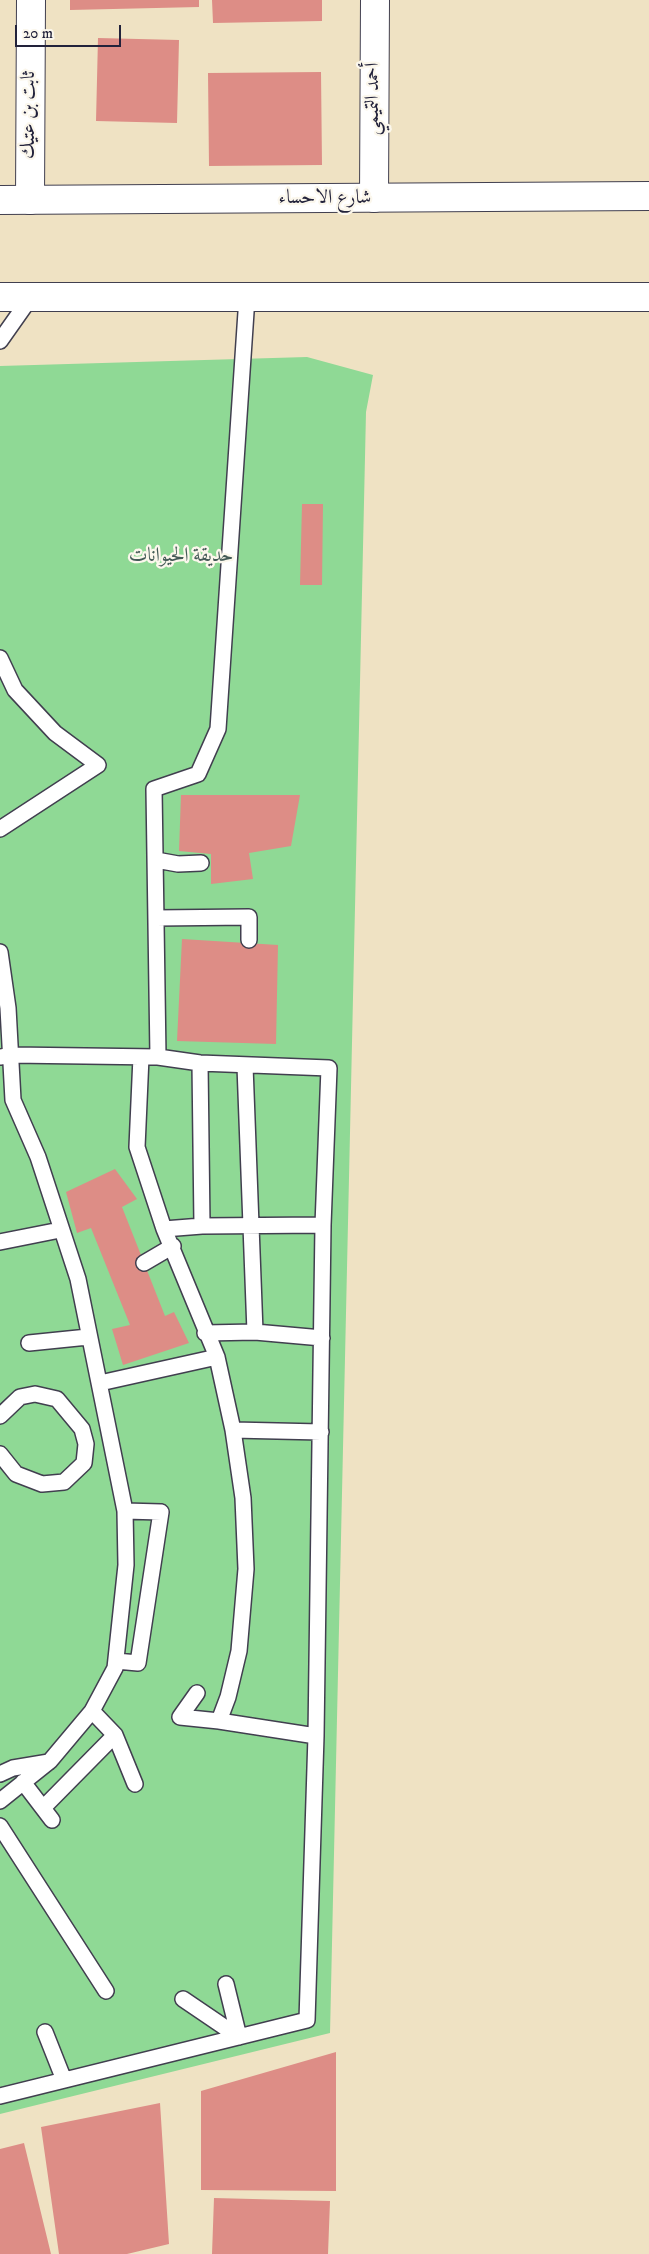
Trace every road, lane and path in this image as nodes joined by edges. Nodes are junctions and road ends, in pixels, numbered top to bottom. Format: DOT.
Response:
graph roads {
  1 [pos="31,0"];
  2 [pos="375,0"];
  3 [pos="649,196"];
  4 [pos="374,198"];
  5 [pos="0,200"];
  6 [pos="30,200"];
  7 [pos="0,297"];
  8 [pos="31,297"];
  9 [pos="247,297"];
  10 [pos="649,297"];
  11 [pos="0,342"];
  12 [pos="0,658"];
  13 [pos="0,829"];
  14 [pos="156,860"];
  15 [pos="201,863"];
  16 [pos="156,918"];
  17 [pos="249,940"];
  18 [pos="0,952"];
  19 [pos="6,1056"];
  20 [pos="141,1057"];
  21 [pos="158,1057"];
  22 [pos="200,1063"];
  23 [pos="245,1066"];
  24 [pos="6,1103"];
  25 [pos="323,1224"];
  26 [pos="250,1225"];
  27 [pos="202,1226"];
  28 [pos="164,1229"];
  29 [pos="60,1230"];
  30 [pos="0,1242"];
  31 [pos="173,1246"];
  32 [pos="144,1263"];
  33 [pos="254,1332"];
  34 [pos="205,1333"];
  35 [pos="88,1337"];
  36 [pos="322,1338"];
  37 [pos="29,1342"];
  38 [pos="217,1357"];
  39 [pos="100,1383"];
  40 [pos="0,1416"];
  41 [pos="233,1430"];
  42 [pos="321,1432"];
  43 [pos="110,1443"];
  44 [pos="86,1444"];
  45 [pos="0,1454"];
  46 [pos="125,1511"];
  47 [pos="116,1661"];
  48 [pos="198,1694"];
  49 [pos="92,1711"];
  50 [pos="219,1721"];
  51 [pos="115,1735"];
  52 [pos="316,1736"];
  53 [pos="50,1762"];
  54 [pos="0,1774"];
  55 [pos="23,1782"];
  56 [pos="135,1784"];
  57 [pos="0,1800"];
  58 [pos="0,1826"];
  59 [pos="226,1984"];
  60 [pos="106,1991"];
  61 [pos="183,2000"];
  62 [pos="45,2032"];
  63 [pos="239,2037"];
  64 [pos="64,2080"];
  65 [pos="0,2096"];
  1 -- 6 [label="main road, ثابت بن عتيك"];
  2 -- 4 [label="main road, أحمد التميمي"];
  3 -- 4 [label="main road, شارع الاحساء"];
  4 -- 6 [label="main road, شارع الاحساء"];
  5 -- 6 [label="main road, شارع الاحساء"];
  7 -- 8 [label="main road"];
  8 -- 9 [label="main road"];
  8 -- 11 [label="lane"];
  9 -- 10 [label="main road"];
  9 -- 14 [label="lane"];
  12 -- 13 [label="lane"];
  14 -- 15 [label="lane"];
  14 -- 16 [label="lane"];
  16 -- 17 [label="lane"];
  16 -- 21 [label="lane"];
  18 -- 19 [label="lane"];
  19 -- 20 [label="lane"];
  19 -- 24 [label="lane"];
  20 -- 21 [label="lane"];
  20 -- 28 [label="lane"];
  21 -- 22 [label="lane"];
  22 -- 23 [label="lane"];
  22 -- 27 [label="lane"];
  23 -- 25 [label="lane"];
  23 -- 26 [label="lane"];
  24 -- 29 [label="lane"];
  25 -- 26 [label="lane"];
  25 -- 36 [label="lane"];
  26 -- 27 [label="lane"];
  26 -- 33 [label="lane"];
  27 -- 28 [label="lane"];
  28 -- 31 [label="lane"];
  29 -- 30 [label="lane"];
  29 -- 35 [label="lane"];
  31 -- 32 [label="lane"];
  31 -- 34 [label="lane"];
  33 -- 34 [label="lane"];
  33 -- 36 [label="lane"];
  34 -- 38 [label="lane"];
  35 -- 37 [label="lane"];
  35 -- 39 [label="lane"];
  36 -- 42 [label="lane"];
  38 -- 39 [label="lane"];
  38 -- 41 [label="lane"];
  39 -- 43 [label="lane"];
  40 -- 44 [label="lane"];
  41 -- 42 [label="lane"];
  41 -- 50 [label="lane"];
  42 -- 52 [label="lane"];
  43 -- 44 [label="lane"];
  43 -- 46 [label="lane"];
  44 -- 45 [label="lane"];
  46 -- 47 [label="lane"];
  46 -- 47 [label="lane"];
  47 -- 49 [label="lane"];
  48 -- 50 [label="lane"];
  49 -- 51 [label="lane"];
  49 -- 53 [label="lane"];
  50 -- 52 [label="lane"];
  51 -- 55 [label="lane"];
  51 -- 56 [label="lane"];
  52 -- 63 [label="lane"];
  53 -- 54 [label="lane"];
  53 -- 55 [label="lane"];
  55 -- 57 [label="lane"];
  58 -- 60 [label="lane"];
  59 -- 63 [label="lane"];
  61 -- 63 [label="lane"];
  62 -- 64 [label="lane"];
  63 -- 64 [label="lane"];
  64 -- 65 [label="lane"];
}
